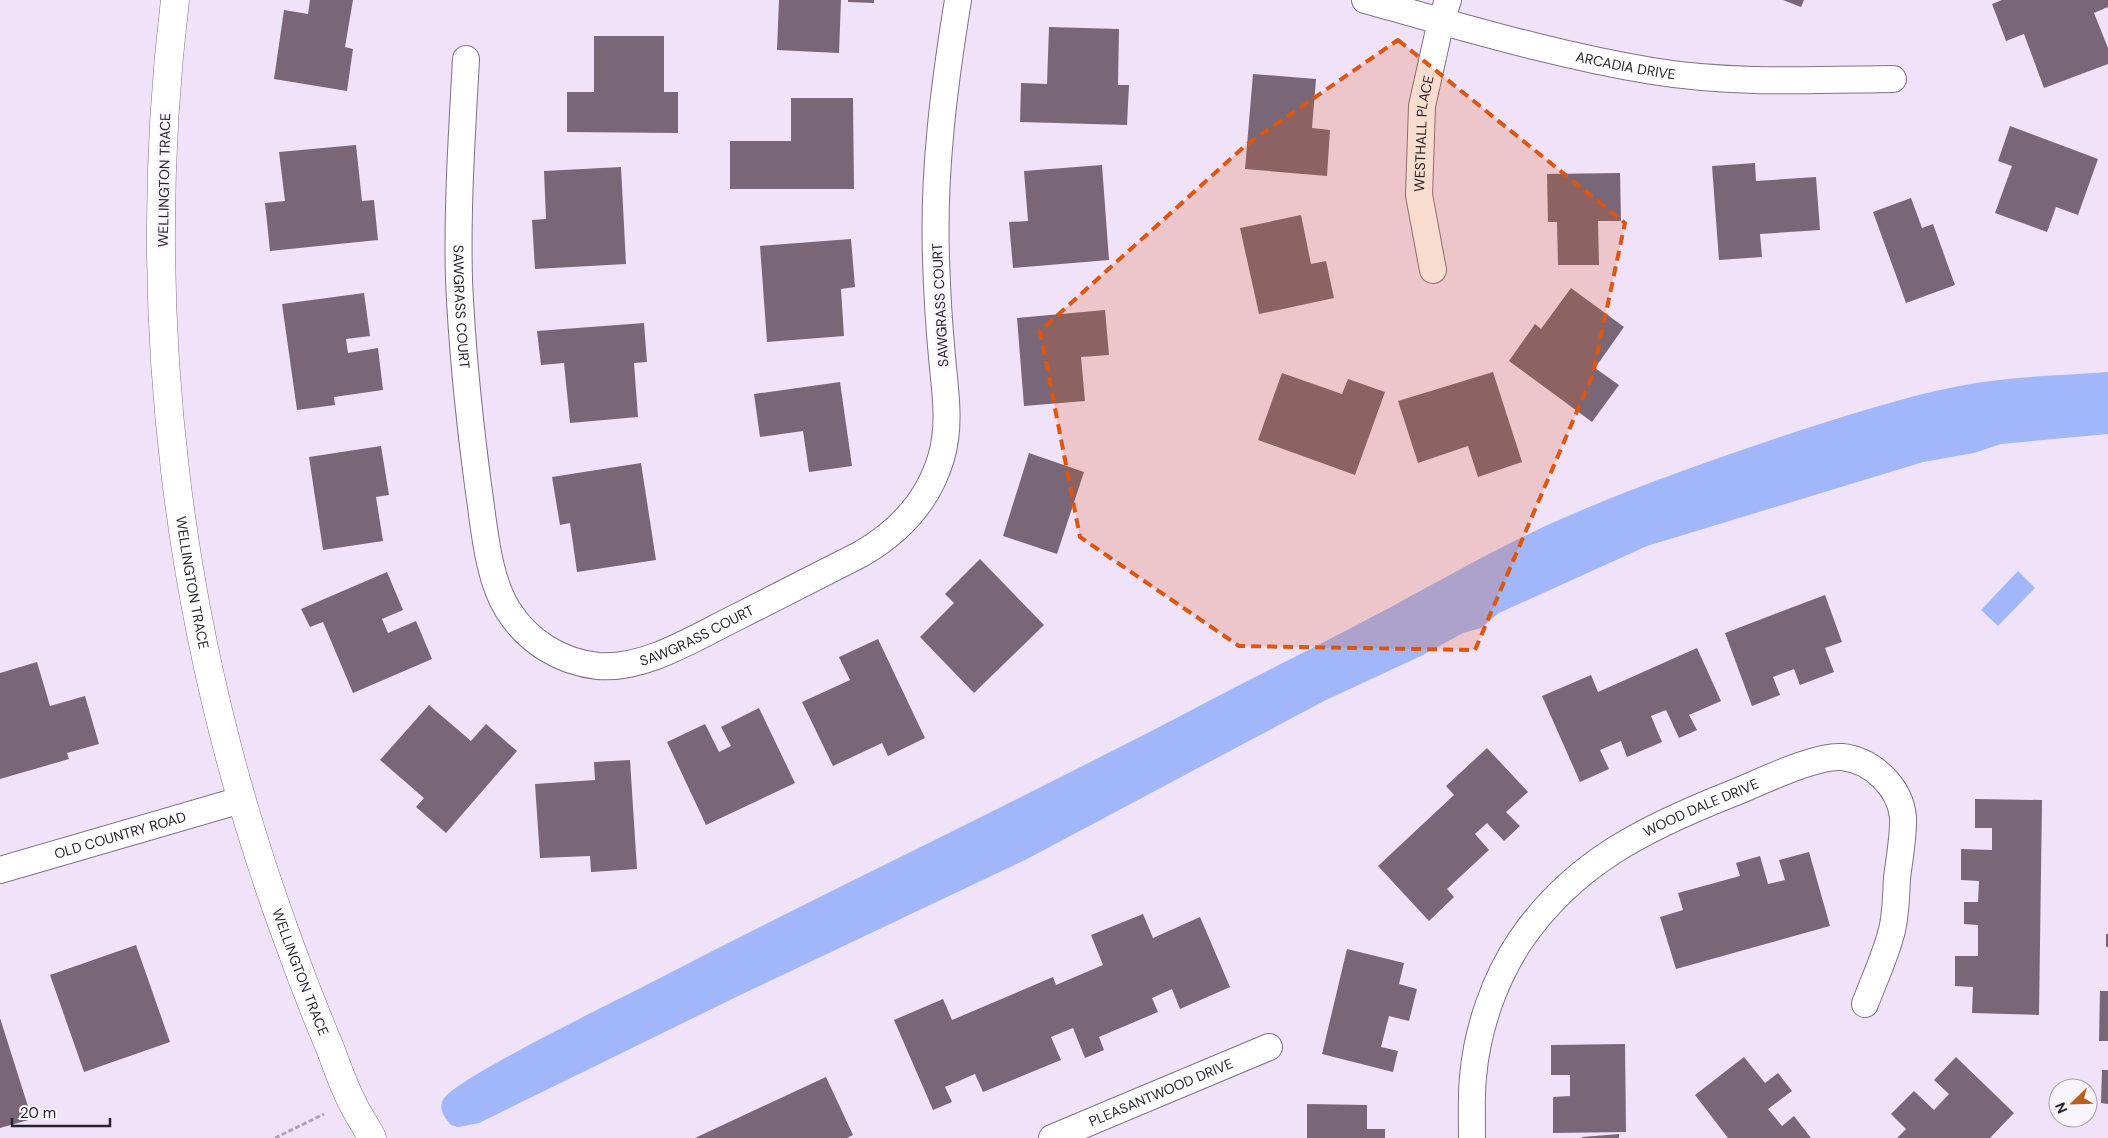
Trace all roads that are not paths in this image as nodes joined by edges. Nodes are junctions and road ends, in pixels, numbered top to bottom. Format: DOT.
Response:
graph roads {
  1 [pos="175,0"];
  2 [pos="958,0"];
  3 [pos="1365,0"];
  4 [pos="1445,11"];
  5 [pos="466,60"];
  6 [pos="1893,79"];
  7 [pos="1433,270"];
  8 [pos="241,800"];
  9 [pos="0,870"];
  10 [pos="1864,1004"];
  11 [pos="1269,1047"];
  12 [pos="372,1138"];
  13 [pos="1052,1138"];
  14 [pos="1472,1138"];
  1 -- 8 [label="street, WELLINGTON TRACE"];
  2 -- 5 [label="street, SAWGRASS COURT"];
  3 -- 4 [label="street, ARCADIA DRIVE"];
  4 -- 6 [label="street, ARCADIA DRIVE"];
  4 -- 7 [label="street, WESTHALL PLACE"];
  8 -- 9 [label="street, OLD COUNTRY ROAD"];
  8 -- 12 [label="street, WELLINGTON TRACE"];
  10 -- 14 [label="street, WOOD DALE DRIVE"];
  11 -- 13 [label="street, PLEASANTWOOD DRIVE"];
}
